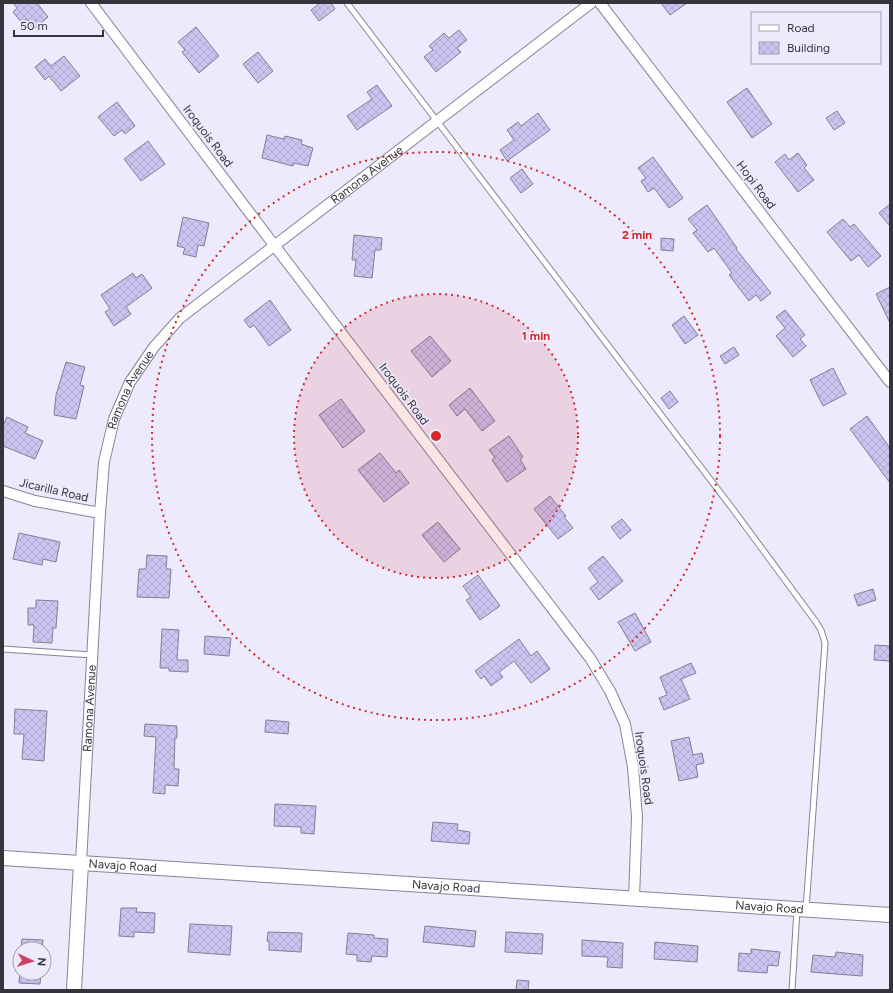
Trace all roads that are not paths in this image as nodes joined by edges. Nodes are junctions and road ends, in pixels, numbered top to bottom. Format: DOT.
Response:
graph roads {
  1 [pos="91,3"];
  2 [pos="347,3"];
  3 [pos="591,3"];
  4 [pos="600,3"];
  5 [pos="436,121"];
  6 [pos="274,246"];
  7 [pos="890,382"];
  8 [pos="3,491"];
  9 [pos="100,513"];
  10 [pos="3,649"];
  11 [pos="92,655"];
  12 [pos="3,858"];
  13 [pos="81,863"];
  14 [pos="634,898"];
  15 [pos="801,909"];
  16 [pos="890,915"];
  17 [pos="74,990"];
  18 [pos="792,990"];
  1 -- 6 [label="street, Iroquois Road"];
  2 -- 5 [label="lane"];
  3 -- 5 [label="street, Ramona Avenue"];
  4 -- 7 [label="street, Hopi Road"];
  5 -- 6 [label="street, Ramona Avenue"];
  5 -- 15 [label="lane"];
  6 -- 9 [label="street, Ramona Avenue"];
  6 -- 14 [label="street, Iroquois Road"];
  8 -- 9 [label="street, Jicarilla Road"];
  9 -- 11 [label="street, Ramona Avenue"];
  10 -- 11 [label="lane"];
  11 -- 13 [label="street, Ramona Avenue"];
  12 -- 13 [label="main road, Navajo Road"];
  13 -- 14 [label="main road, Navajo Road"];
  13 -- 17 [label="main road, Ramona Avenue"];
  14 -- 15 [label="main road, Navajo Road"];
  15 -- 16 [label="main road, Navajo Road"];
  15 -- 18 [label="lane"];
}
